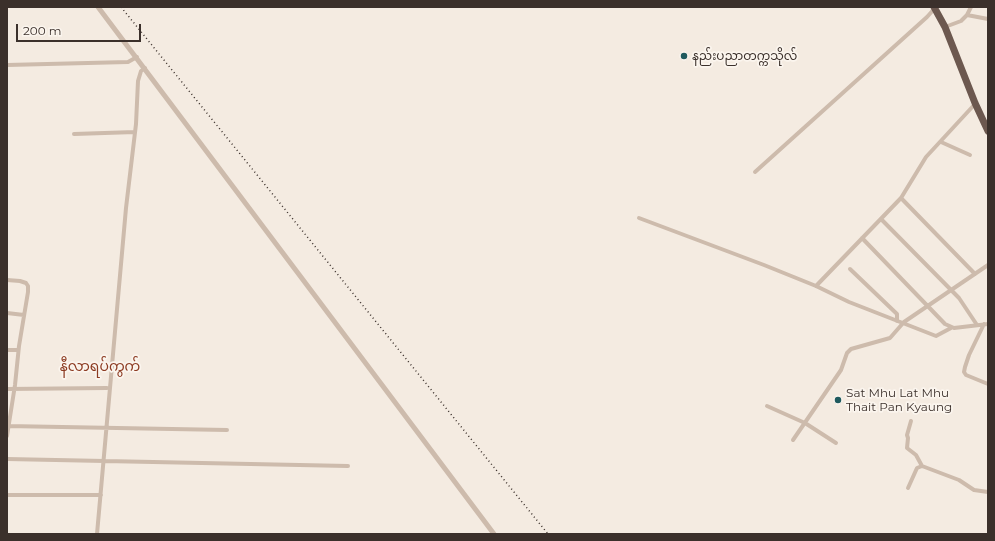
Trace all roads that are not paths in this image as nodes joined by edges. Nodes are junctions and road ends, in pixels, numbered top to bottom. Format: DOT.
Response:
graph roads {
  1 [pos="98,7"];
  2 [pos="971,7"];
  3 [pos="935,8"];
  4 [pos="967,15"];
  5 [pos="988,19"];
  6 [pos="945,26"];
  7 [pos="136,57"];
  8 [pos="7,65"];
  9 [pos="145,68"];
  10 [pos="975,103"];
  11 [pos="988,131"];
  12 [pos="135,132"];
  13 [pos="74,134"];
  14 [pos="941,142"];
  15 [pos="970,156"];
  16 [pos="755,172"];
  17 [pos="901,198"];
  18 [pos="639,218"];
  19 [pos="881,219"];
  20 [pos="862,238"];
  21 [pos="988,265"];
  22 [pos="850,268"];
  23 [pos="975,274"];
  24 [pos="7,280"];
  25 [pos="816,286"];
  26 [pos="951,290"];
  27 [pos="927,306"];
  28 [pos="7,313"];
  29 [pos="24,315"];
  30 [pos="897,321"];
  31 [pos="904,322"];
  32 [pos="986,324"];
  33 [pos="977,325"];
  34 [pos="951,328"];
  35 [pos="7,350"];
  36 [pos="18,350"];
  37 [pos="988,384"];
  38 [pos="107,388"];
  39 [pos="7,389"];
  40 [pos="14,389"];
  41 [pos="767,406"];
  42 [pos="911,421"];
  43 [pos="805,423"];
  44 [pos="8,426"];
  45 [pos="107,428"];
  46 [pos="227,430"];
  47 [pos="7,436"];
  48 [pos="793,440"];
  49 [pos="836,444"];
  50 [pos="7,459"];
  51 [pos="105,461"];
  52 [pos="348,466"];
  53 [pos="922,466"];
  54 [pos="908,488"];
  55 [pos="988,492"];
  56 [pos="7,494"];
  57 [pos="101,495"];
  58 [pos="97,534"];
  59 [pos="494,534"];
  1 -- 7 [label="street"];
  2 -- 4 [label="street"];
  3 -- 6 [label="highway"];
  3 -- 16 [label="street"];
  4 -- 5 [label="street"];
  4 -- 6 [label="street"];
  6 -- 10 [label="highway"];
  7 -- 8 [label="street"];
  7 -- 9 [label="street"];
  9 -- 12 [label="street"];
  9 -- 59 [label="street"];
  10 -- 11 [label="highway"];
  10 -- 14 [label="street"];
  12 -- 13 [label="street"];
  12 -- 45 [label="street"];
  14 -- 15 [label="street"];
  14 -- 17 [label="street"];
  17 -- 19 [label="street"];
  17 -- 23 [label="street"];
  18 -- 25 [label="street"];
  19 -- 20 [label="street"];
  19 -- 26 [label="street"];
  20 -- 25 [label="street"];
  20 -- 27 [label="street"];
  21 -- 23 [label="street"];
  22 -- 30 [label="street"];
  23 -- 26 [label="street"];
  24 -- 29 [label="street"];
  25 -- 30 [label="street"];
  26 -- 27 [label="street"];
  26 -- 33 [label="street"];
  27 -- 31 [label="street"];
  27 -- 34 [label="street"];
  28 -- 29 [label="street"];
  29 -- 36 [label="street"];
  30 -- 31 [label="street"];
  31 -- 34 [label="street"];
  31 -- 43 [label="street"];
  32 -- 33 [label="street"];
  32 -- 37 [label="street"];
  33 -- 34 [label="street"];
  35 -- 36 [label="street"];
  36 -- 40 [label="street"];
  38 -- 40 [label="street"];
  39 -- 40 [label="street"];
  40 -- 44 [label="street"];
  41 -- 43 [label="street"];
  42 -- 53 [label="street"];
  43 -- 48 [label="street"];
  43 -- 49 [label="street"];
  44 -- 45 [label="street"];
  44 -- 47 [label="street"];
  45 -- 46 [label="street"];
  45 -- 51 [label="street"];
  50 -- 51 [label="street"];
  51 -- 52 [label="street"];
  51 -- 57 [label="street"];
  53 -- 54 [label="street"];
  53 -- 55 [label="street"];
  56 -- 57 [label="street"];
  57 -- 58 [label="street"];
}
